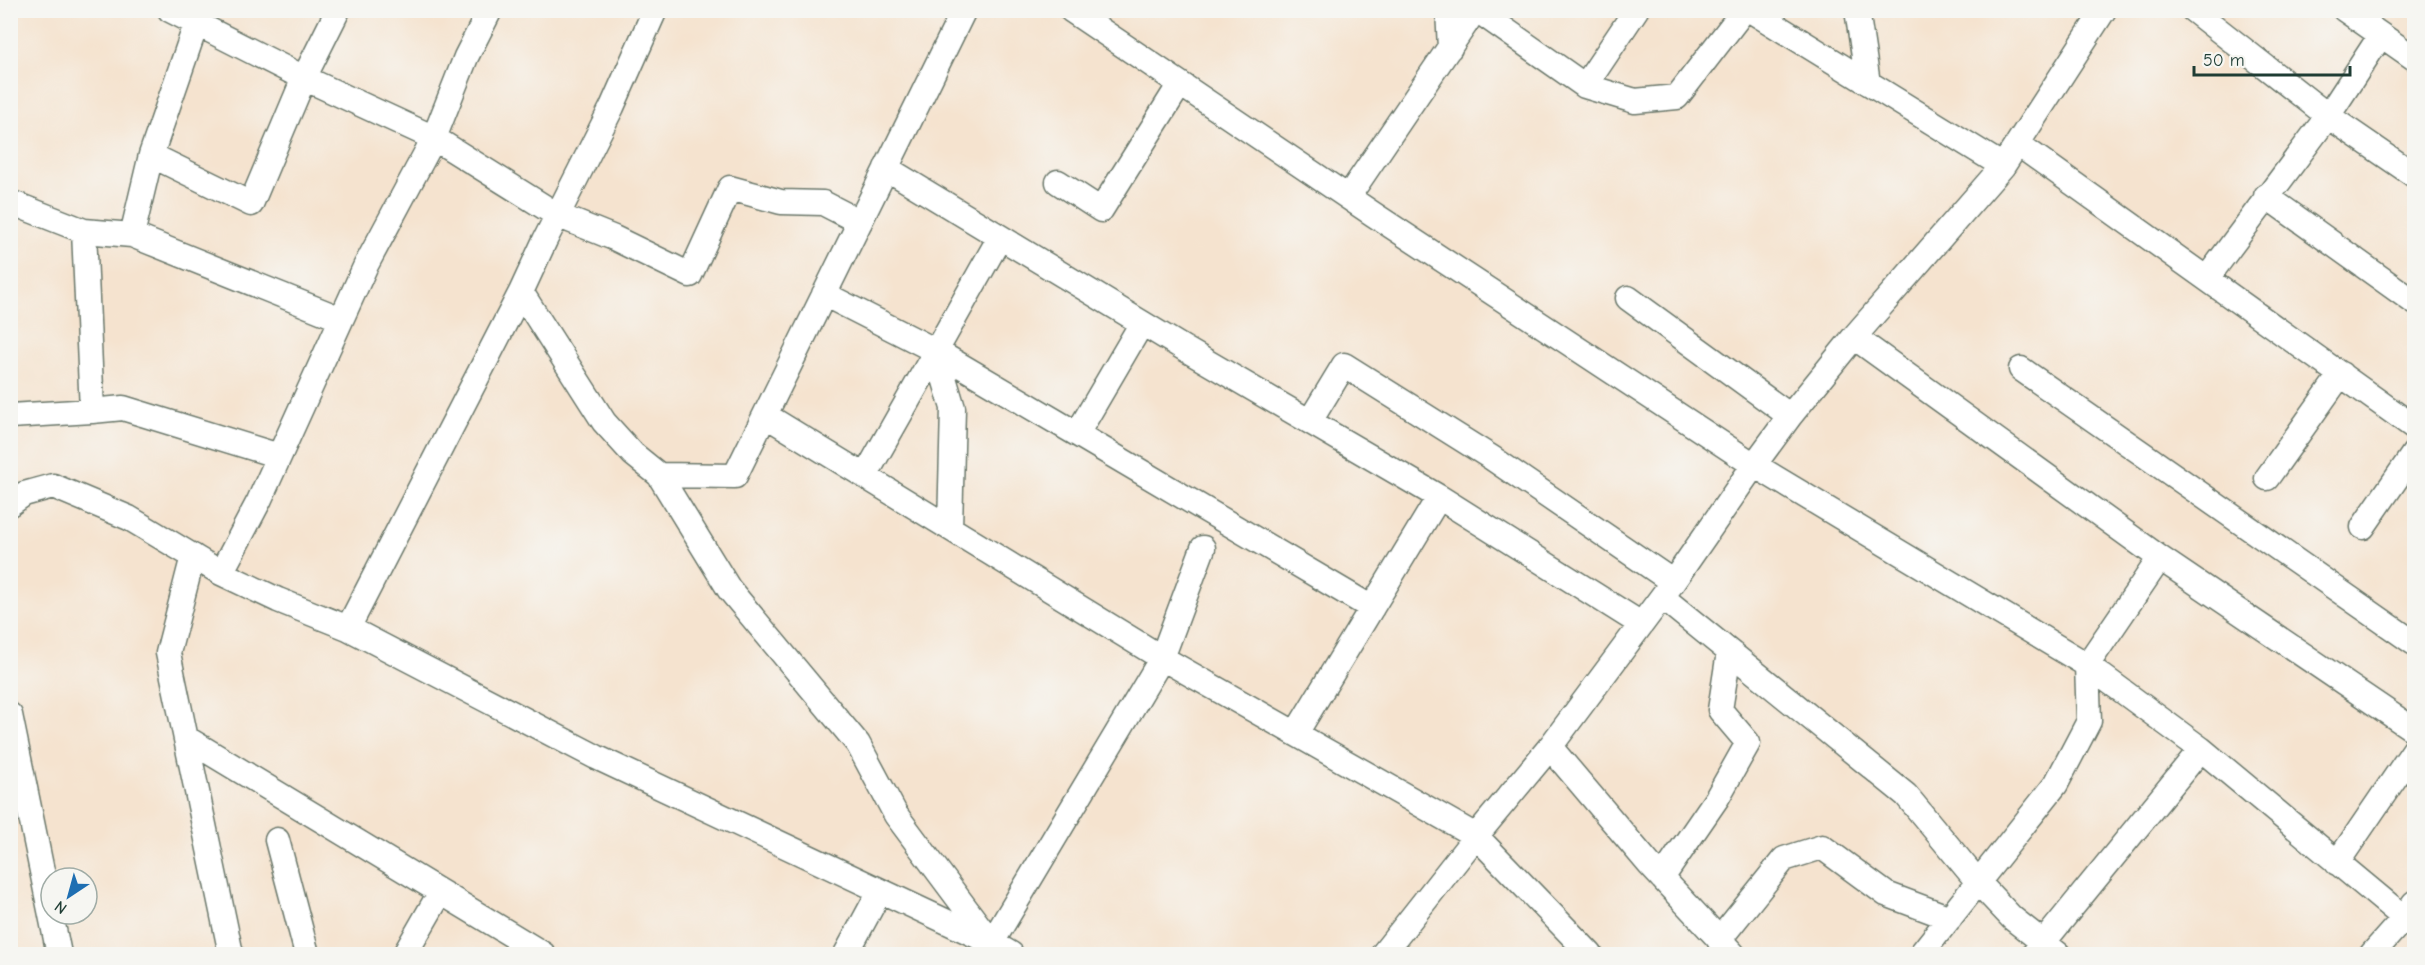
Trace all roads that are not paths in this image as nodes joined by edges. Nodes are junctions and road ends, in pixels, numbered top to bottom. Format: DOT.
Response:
graph roads {
  1 [pos="170,10"];
  2 [pos="338,10"];
  3 [pos="490,10"];
  4 [pos="655,10"];
  5 [pos="964,10"];
  6 [pos="1071,10"];
  7 [pos="1448,10"];
  8 [pos="1476,10"];
  9 [pos="1636,10"];
  10 [pos="1744,10"];
  11 [pos="1750,10"];
  12 [pos="1857,10"];
  13 [pos="2104,10"];
  14 [pos="2193,10"];
  15 [pos="2346,10"];
  16 [pos="198,17"];
  17 [pos="2381,35"];
  18 [pos="1450,48"];
  19 [pos="2415,58"];
  20 [pos="304,78"];
  21 [pos="1868,83"];
  22 [pos="1180,84"];
  23 [pos="1585,86"];
  24 [pos="2328,116"];
  25 [pos="434,138"];
  26 [pos="2018,144"];
  27 [pos="151,154"];
  28 [pos="2003,166"];
  29 [pos="886,168"];
  30 [pos="2415,175"];
  31 [pos="1058,182"];
  32 [pos="2266,196"];
  33 [pos="1348,197"];
  34 [pos="10,202"];
  35 [pos="557,215"];
  36 [pos="860,222"];
  37 [pos="84,231"];
  38 [pos="132,235"];
  39 [pos="1000,237"];
  40 [pos="2207,278"];
  41 [pos="521,292"];
  42 [pos="824,294"];
  43 [pos="1628,298"];
  44 [pos="2415,302"];
  45 [pos="341,319"];
  46 [pos="1142,323"];
  47 [pos="1854,337"];
  48 [pos="936,351"];
  49 [pos="2021,369"];
  50 [pos="2341,374"];
  51 [pos="92,411"];
  52 [pos="765,415"];
  53 [pos="10,416"];
  54 [pos="1790,416"];
  55 [pos="1310,422"];
  56 [pos="2415,427"];
  57 [pos="1077,434"];
  58 [pos="2415,453"];
  59 [pos="279,456"];
  60 [pos="1754,465"];
  61 [pos="659,475"];
  62 [pos="865,476"];
  63 [pos="2267,478"];
  64 [pos="1439,497"];
  65 [pos="10,504"];
  66 [pos="2363,527"];
  67 [pos="950,528"];
  68 [pos="1203,548"];
  69 [pos="193,556"];
  70 [pos="2160,558"];
  71 [pos="221,573"];
  72 [pos="1667,590"];
  73 [pos="1372,608"];
  74 [pos="1641,624"];
  75 [pos="348,628"];
  76 [pos="2415,643"];
  77 [pos="1729,652"];
  78 [pos="1162,658"];
  79 [pos="2087,665"];
  80 [pos="10,715"];
  81 [pos="2415,730"];
  82 [pos="1296,733"];
  83 [pos="186,738"];
  84 [pos="1550,747"];
  85 [pos="2201,749"];
  86 [pos="2415,750"];
  87 [pos="1476,836"];
  88 [pos="277,840"];
  89 [pos="2337,863"];
  90 [pos="1662,879"];
  91 [pos="1978,882"];
  92 [pos="880,891"];
  93 [pos="440,893"];
  94 [pos="2411,916"];
  95 [pos="1950,918"];
  96 [pos="1726,947"];
  97 [pos="2046,950"];
  98 [pos="996,951"];
  99 [pos="59,954"];
  100 [pos="231,954"];
  101 [pos="307,954"];
  102 [pos="405,954"];
  103 [pos="543,954"];
  104 [pos="846,954"];
  105 [pos="1383,954"];
  106 [pos="1590,954"];
  107 [pos="1921,954"];
  108 [pos="2372,954"];
  1 -- 16 [label="street"];
  2 -- 20 [label="street"];
  3 -- 25 [label="street"];
  4 -- 35 [label="street"];
  5 -- 29 [label="street"];
  6 -- 22 [label="street"];
  7 -- 18 [label="street"];
  8 -- 18 [label="street"];
  8 -- 23 [label="street"];
  9 -- 23 [label="street"];
  10 -- 23 [label="street"];
  11 -- 21 [label="street"];
  12 -- 21 [label="street"];
  13 -- 26 [label="street"];
  14 -- 24 [label="street"];
  15 -- 17 [label="street"];
  16 -- 20 [label="street"];
  16 -- 27 [label="street"];
  17 -- 19 [label="street"];
  17 -- 24 [label="street"];
  18 -- 33 [label="street"];
  20 -- 25 [label="street"];
  20 -- 27 [label="street"];
  21 -- 28 [label="street"];
  22 -- 31 [label="street"];
  22 -- 33 [label="street"];
  24 -- 30 [label="street"];
  24 -- 32 [label="street"];
  25 -- 35 [label="street"];
  25 -- 45 [label="street"];
  26 -- 28 [label="street"];
  26 -- 40 [label="street"];
  27 -- 38 [label="street"];
  28 -- 47 [label="street"];
  29 -- 36 [label="street"];
  29 -- 39 [label="street"];
  32 -- 40 [label="street"];
  32 -- 44 [label="street"];
  33 -- 60 [label="street"];
  34 -- 37 [label="street"];
  35 -- 36 [label="street"];
  35 -- 41 [label="street"];
  36 -- 42 [label="street"];
  37 -- 38 [label="street"];
  37 -- 51 [label="street"];
  38 -- 45 [label="street"];
  39 -- 46 [label="street"];
  39 -- 48 [label="street"];
  40 -- 50 [label="street"];
  41 -- 61 [label="street"];
  41 -- 75 [label="street"];
  42 -- 48 [label="street"];
  42 -- 52 [label="street"];
  43 -- 54 [label="street"];
  45 -- 59 [label="street"];
  46 -- 55 [label="street"];
  46 -- 57 [label="street"];
  47 -- 54 [label="street"];
  47 -- 70 [label="street"];
  48 -- 57 [label="street"];
  48 -- 62 [label="street"];
  48 -- 67 [label="street"];
  49 -- 76 [label="street"];
  50 -- 56 [label="street"];
  50 -- 63 [label="street"];
  51 -- 53 [label="street"];
  51 -- 59 [label="street"];
  52 -- 61 [label="street"];
  52 -- 62 [label="street"];
  54 -- 60 [label="street"];
  55 -- 64 [label="street"];
  55 -- 72 [label="street"];
  57 -- 73 [label="street"];
  58 -- 66 [label="street"];
  59 -- 71 [label="street"];
  60 -- 72 [label="street"];
  60 -- 79 [label="street"];
  61 -- 98 [label="street"];
  62 -- 67 [label="street"];
  64 -- 73 [label="street"];
  64 -- 74 [label="street"];
  65 -- 69 [label="street"];
  67 -- 78 [label="street"];
  68 -- 78 [label="street"];
  69 -- 71 [label="street"];
  69 -- 83 [label="street"];
  70 -- 79 [label="street"];
  70 -- 81 [label="street"];
  71 -- 75 [label="street"];
  72 -- 74 [label="street"];
  72 -- 77 [label="street"];
  73 -- 82 [label="street"];
  74 -- 84 [label="street"];
  75 -- 92 [label="street"];
  77 -- 90 [label="street"];
  77 -- 91 [label="street"];
  78 -- 82 [label="street"];
  78 -- 98 [label="street"];
  79 -- 85 [label="street"];
  79 -- 91 [label="street"];
  80 -- 99 [label="street"];
  82 -- 87 [label="street"];
  83 -- 93 [label="street"];
  83 -- 100 [label="street"];
  84 -- 87 [label="street"];
  84 -- 90 [label="street"];
  85 -- 89 [label="street"];
  85 -- 97 [label="street"];
  86 -- 89 [label="street"];
  87 -- 105 [label="street"];
  87 -- 106 [label="street"];
  88 -- 101 [label="street"];
  89 -- 94 [label="street"];
  90 -- 96 [label="street"];
  91 -- 95 [label="street"];
  91 -- 97 [label="street"];
  92 -- 98 [label="street"];
  92 -- 104 [label="street"];
  93 -- 102 [label="street"];
  93 -- 103 [label="street"];
  94 -- 108 [label="street"];
  95 -- 96 [label="street"];
  95 -- 107 [label="street"];
}
